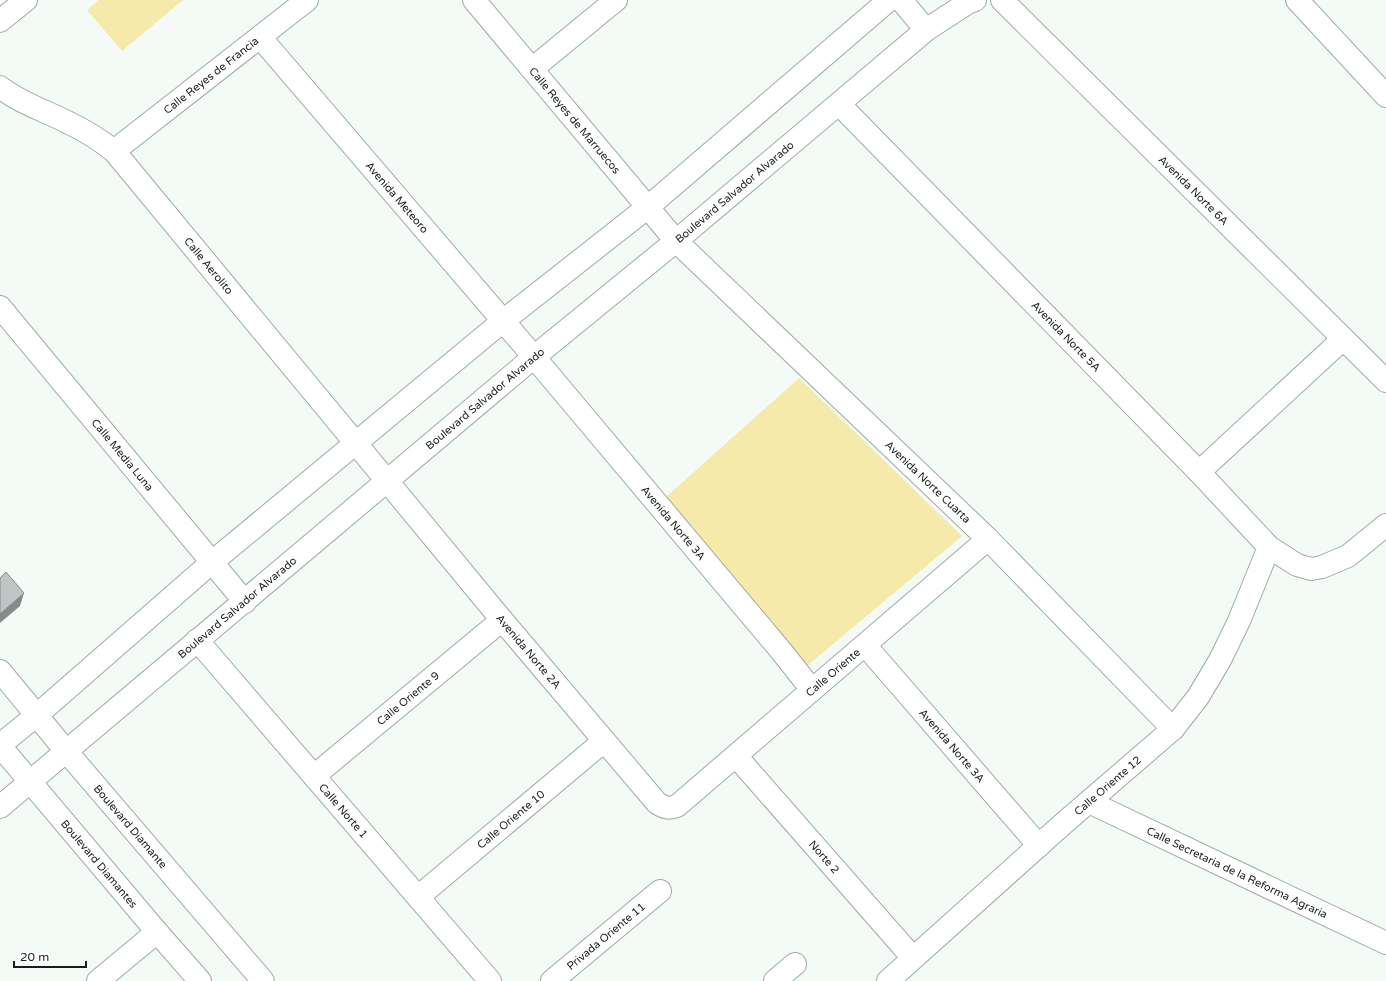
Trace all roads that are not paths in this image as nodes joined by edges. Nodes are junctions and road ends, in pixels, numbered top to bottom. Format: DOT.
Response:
graph roads {
  1 [pos="26,0"];
  2 [pos="307,0"];
  3 [pos="474,0"];
  4 [pos="616,0"];
  5 [pos="889,0"];
  6 [pos="901,0"];
  7 [pos="975,0"];
  8 [pos="1002,0"];
  9 [pos="1297,0"];
  10 [pos="0,21"];
  11 [pos="926,30"];
  12 [pos="260,37"];
  13 [pos="532,69"];
  14 [pos="0,87"];
  15 [pos="1386,96"];
  16 [pos="839,104"];
  17 [pos="114,151"];
  18 [pos="648,207"];
  19 [pos="676,241"];
  20 [pos="0,307"];
  21 [pos="503,321"];
  22 [pos="1343,339"];
  23 [pos="534,357"];
  24 [pos="1386,381"];
  25 [pos="356,443"];
  26 [pos="1199,472"];
  27 [pos="388,481"];
  28 [pos="1386,526"];
  29 [pos="988,539"];
  30 [pos="1270,547"];
  31 [pos="211,563"];
  32 [pos="245,602"];
  33 [pos="502,620"];
  34 [pos="197,640"];
  35 [pos="865,645"];
  36 [pos="0,671"];
  37 [pos="812,690"];
  38 [pos="37,715"];
  39 [pos="1174,730"];
  40 [pos="604,741"];
  41 [pos="0,746"];
  42 [pos="66,751"];
  43 [pos="736,756"];
  44 [pos="314,776"];
  45 [pos="30,782"];
  46 [pos="1089,802"];
  47 [pos="677,806"];
  48 [pos="0,807"];
  49 [pos="1039,846"];
  50 [pos="660,891"];
  51 [pos="418,897"];
  52 [pos="157,932"];
  53 [pos="1386,943"];
  54 [pos="913,958"];
  55 [pos="795,964"];
  56 [pos="98,981"];
  57 [pos="200,981"];
  58 [pos="263,981"];
  59 [pos="490,981"];
  60 [pos="552,981"];
  61 [pos="775,981"];
  62 [pos="888,981"];
  1 -- 10 [label="street"];
  2 -- 12 [label="street, Calle Reyes de Francia"];
  3 -- 13 [label="street, Calle Reyes de Marruecos"];
  4 -- 13 [label="street"];
  5 -- 18 [label="street"];
  6 -- 11 [label="street"];
  7 -- 11 [label="street, Boulevard Salvador Alvarado"];
  8 -- 22 [label="street, Avenida Norte 6A"];
  9 -- 15 [label="street"];
  11 -- 16 [label="street, Boulevard Salvador Alvarado"];
  12 -- 17 [label="street, Calle Reyes de Francia"];
  12 -- 21 [label="street, Avenida Meteoro"];
  13 -- 18 [label="street, Calle Reyes de Marruecos"];
  14 -- 17 [label="street, Calle Aerolito"];
  16 -- 19 [label="street, Boulevard Salvador Alvarado"];
  16 -- 26 [label="street, Avenida Norte 5A"];
  17 -- 25 [label="street, Calle Aerolito"];
  18 -- 19 [label="street, Calle Reyes de Marruecos"];
  18 -- 21 [label="street"];
  19 -- 23 [label="street, Boulevard Salvador Alvarado"];
  19 -- 29 [label="street, Avenida Norte Cuarta"];
  20 -- 31 [label="street, Calle Media Luna"];
  21 -- 23 [label="street, Avenida Meteoro"];
  21 -- 25 [label="street"];
  22 -- 24 [label="street, Avenida Norte 6A"];
  22 -- 26 [label="street"];
  23 -- 27 [label="street, Boulevard Salvador Alvarado"];
  23 -- 37 [label="street, Avenida Norte 3A"];
  25 -- 27 [label="street, Calle Aerolito"];
  25 -- 31 [label="street"];
  26 -- 30 [label="street, Avenida Norte 5A"];
  27 -- 32 [label="street, Boulevard Salvador Alvarado"];
  27 -- 33 [label="street, Avenida Norte 2A"];
  28 -- 30 [label="street, Avenida Norte 5A"];
  29 -- 35 [label="street, Calle Oriente"];
  29 -- 39 [label="street, Avenida Norte Cuarta"];
  30 -- 39 [label="street, Calle Oriente 12"];
  31 -- 32 [label="street, Calle Media Luna"];
  31 -- 38 [label="street"];
  32 -- 34 [label="street, Boulevard Salvador Alvarado"];
  33 -- 40 [label="street, Avenida Norte 2A"];
  33 -- 44 [label="street, Calle Oriente 9"];
  34 -- 42 [label="street, Boulevard Salvador Alvarado"];
  34 -- 44 [label="street, Calle Norte 1"];
  35 -- 37 [label="street, Calle Oriente"];
  35 -- 49 [label="street, Avenida Norte 3A"];
  36 -- 38 [label="street, Boulevard Diamante"];
  37 -- 43 [label="street, Calle Oriente"];
  38 -- 41 [label="street"];
  38 -- 42 [label="street, Boulevard Diamante"];
  39 -- 46 [label="street, Calle Oriente 12"];
  40 -- 47 [label="street, Avenida Norte 2A"];
  40 -- 51 [label="street, Calle Oriente 10"];
  41 -- 45 [label="street, Boulevard Diamantes"];
  42 -- 45 [label="street, Boulevard Salvador Alvarado"];
  42 -- 58 [label="street, Boulevard Diamante"];
  43 -- 47 [label="street, Calle Oriente"];
  43 -- 54 [label="street, Norte 2"];
  44 -- 51 [label="street, Calle Norte 1"];
  45 -- 48 [label="street, Boulevard Salvador Alvarado"];
  45 -- 52 [label="street, Boulevard Diamantes"];
  46 -- 49 [label="street, Calle Oriente 12"];
  46 -- 53 [label="street, Calle Secretaria de la Reforma Agraria"];
  49 -- 54 [label="street, Calle Oriente 12"];
  50 -- 60 [label="street, Privada Oriente 11"];
  51 -- 59 [label="street, Calle Norte 1"];
  52 -- 56 [label="street"];
  52 -- 57 [label="street, Boulevard Diamantes"];
  54 -- 62 [label="street, Calle Oriente 12"];
  55 -- 61 [label="street"];
}
